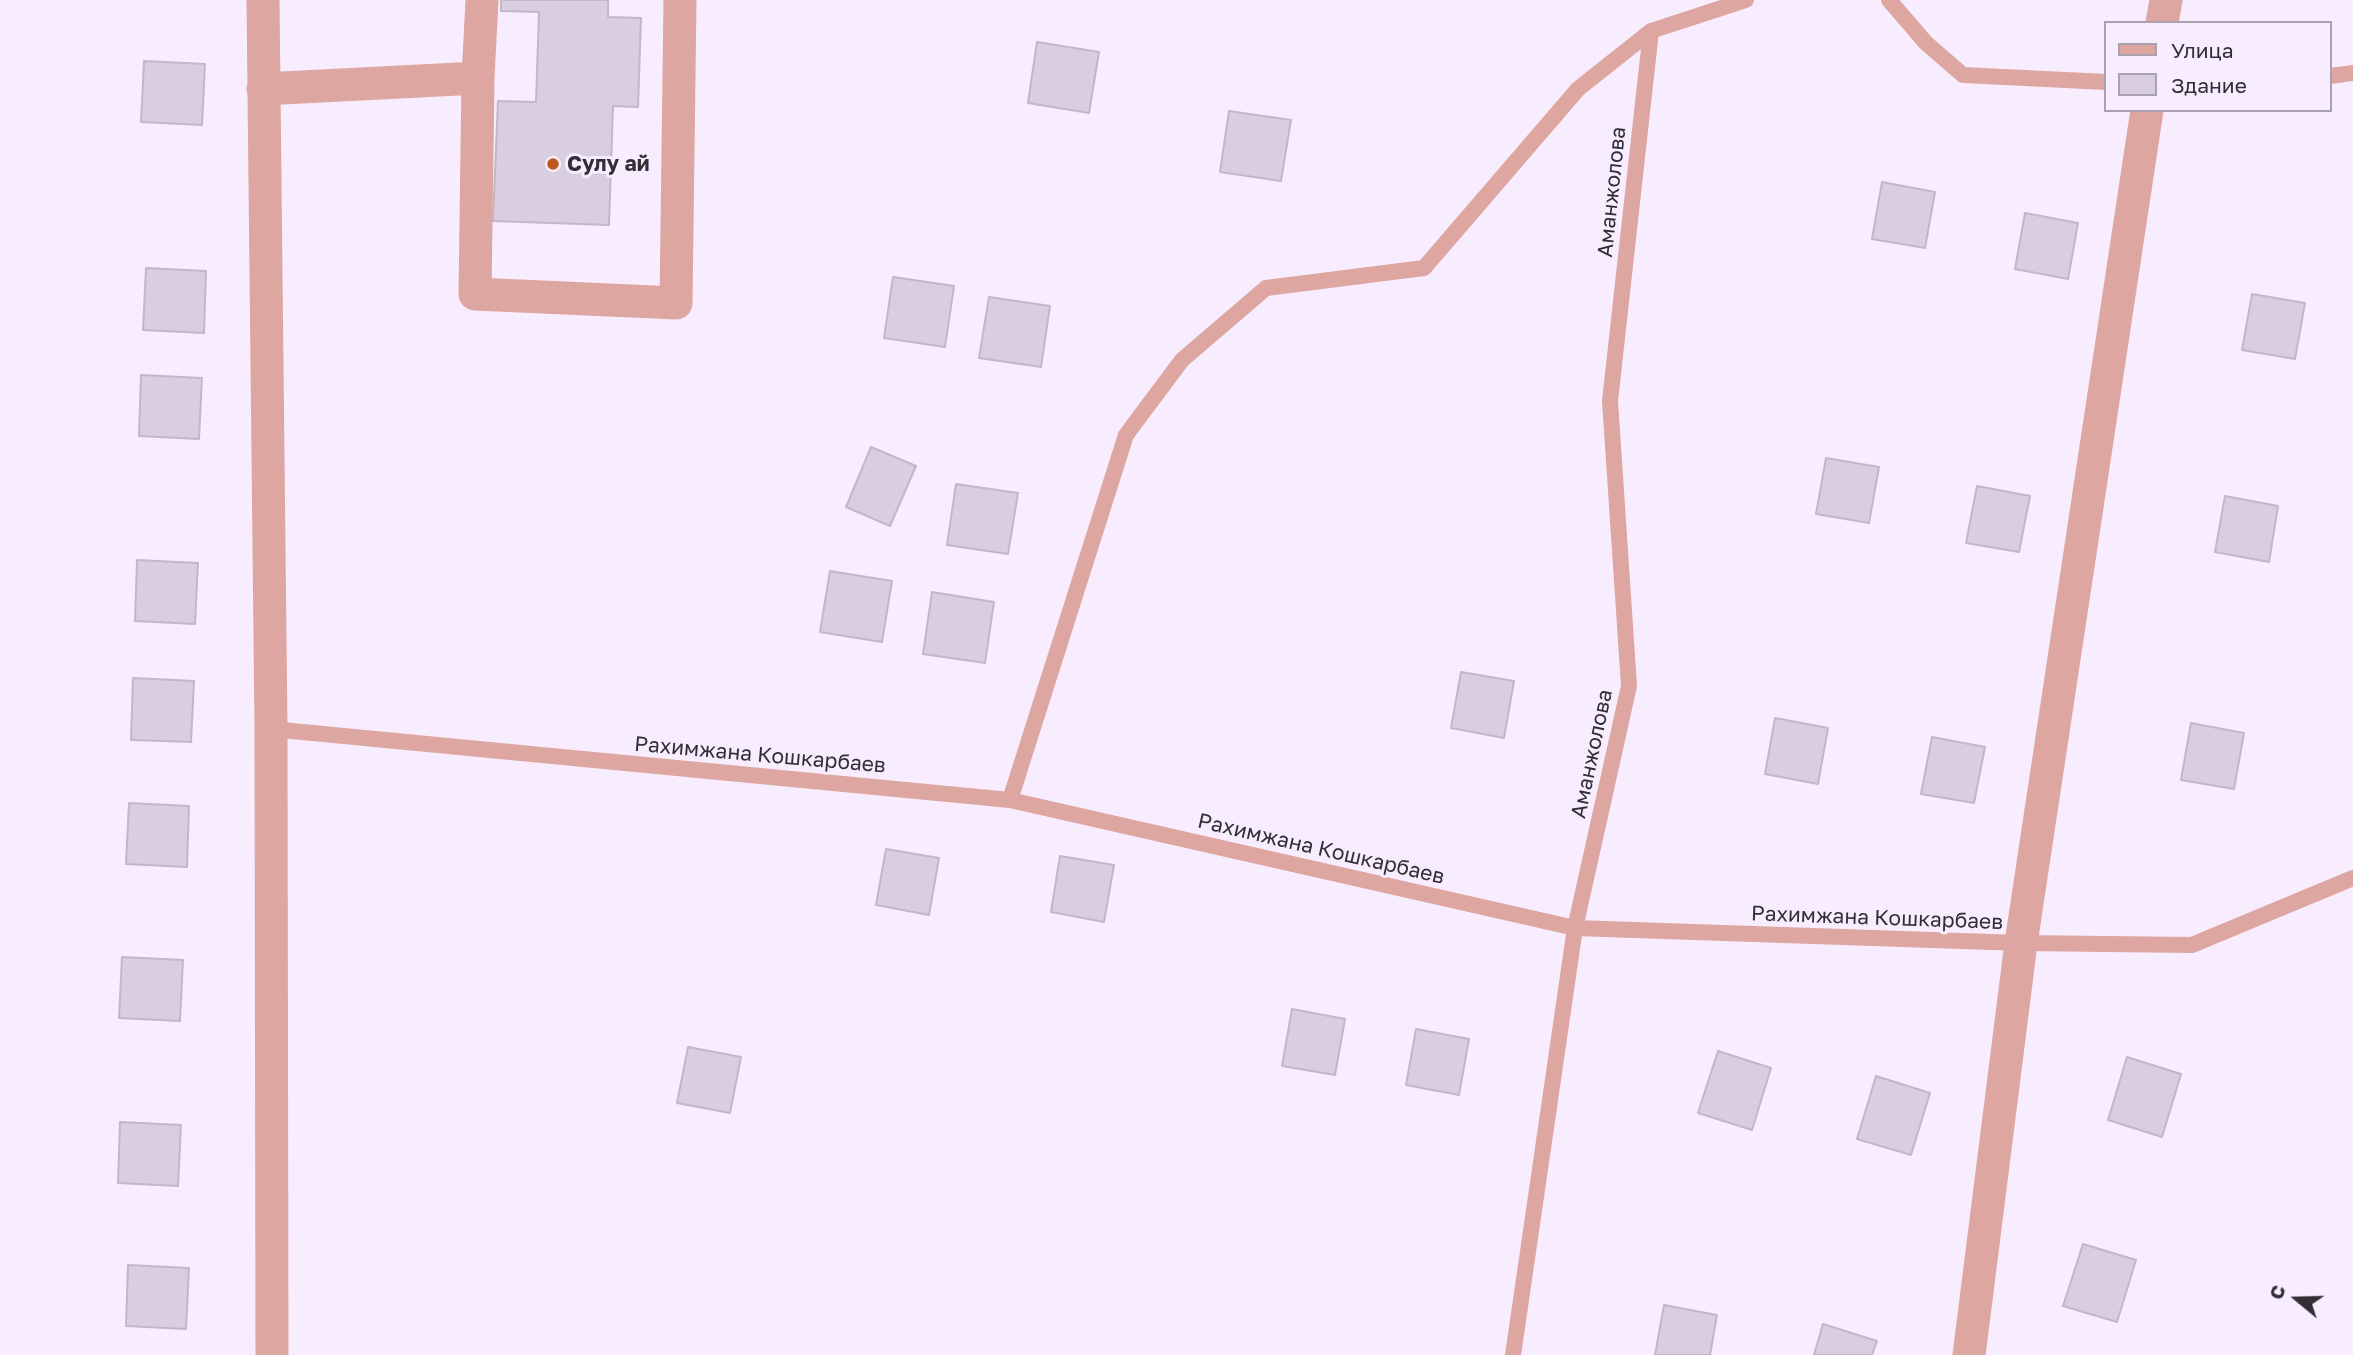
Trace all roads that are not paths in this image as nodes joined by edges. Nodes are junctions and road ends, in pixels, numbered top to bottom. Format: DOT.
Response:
graph roads {
  1 [pos="263,0"];
  2 [pos="482,0"];
  3 [pos="680,0"];
  4 [pos="1746,0"];
  5 [pos="1889,0"];
  6 [pos="2166,0"];
  7 [pos="2162,21"];
  8 [pos="1651,31"];
  9 [pos="2353,73"];
  10 [pos="2332,76"];
  11 [pos="478,78"];
  12 [pos="2104,82"];
  13 [pos="263,89"];
  14 [pos="2147,112"];
  15 [pos="271,729"];
  16 [pos="1010,800"];
  17 [pos="2353,878"];
  18 [pos="1575,929"];
  19 [pos="2021,943"];
  20 [pos="272,1355"];
  21 [pos="1513,1355"];
  22 [pos="1969,1355"];
  1 -- 13 [label="street"];
  2 -- 11 [label="street"];
  3 -- 11 [label="street"];
  4 -- 8 [label="lane"];
  5 -- 12 [label="lane"];
  6 -- 7 [label="street"];
  8 -- 16 [label="lane"];
  8 -- 18 [label="lane, Аманжолова"];
  9 -- 10 [label="lane"];
  11 -- 13 [label="street"];
  13 -- 15 [label="street"];
  14 -- 19 [label="street"];
  15 -- 16 [label="lane, Рахимжана Кошкарбаев"];
  15 -- 20 [label="street"];
  16 -- 18 [label="lane, Рахимжана Кошкарбаев"];
  17 -- 19 [label="lane, Рахимжана Кошкарбаев"];
  18 -- 19 [label="lane, Рахимжана Кошкарбаев"];
  18 -- 21 [label="lane, Аманжолова"];
  19 -- 22 [label="street"];
}
